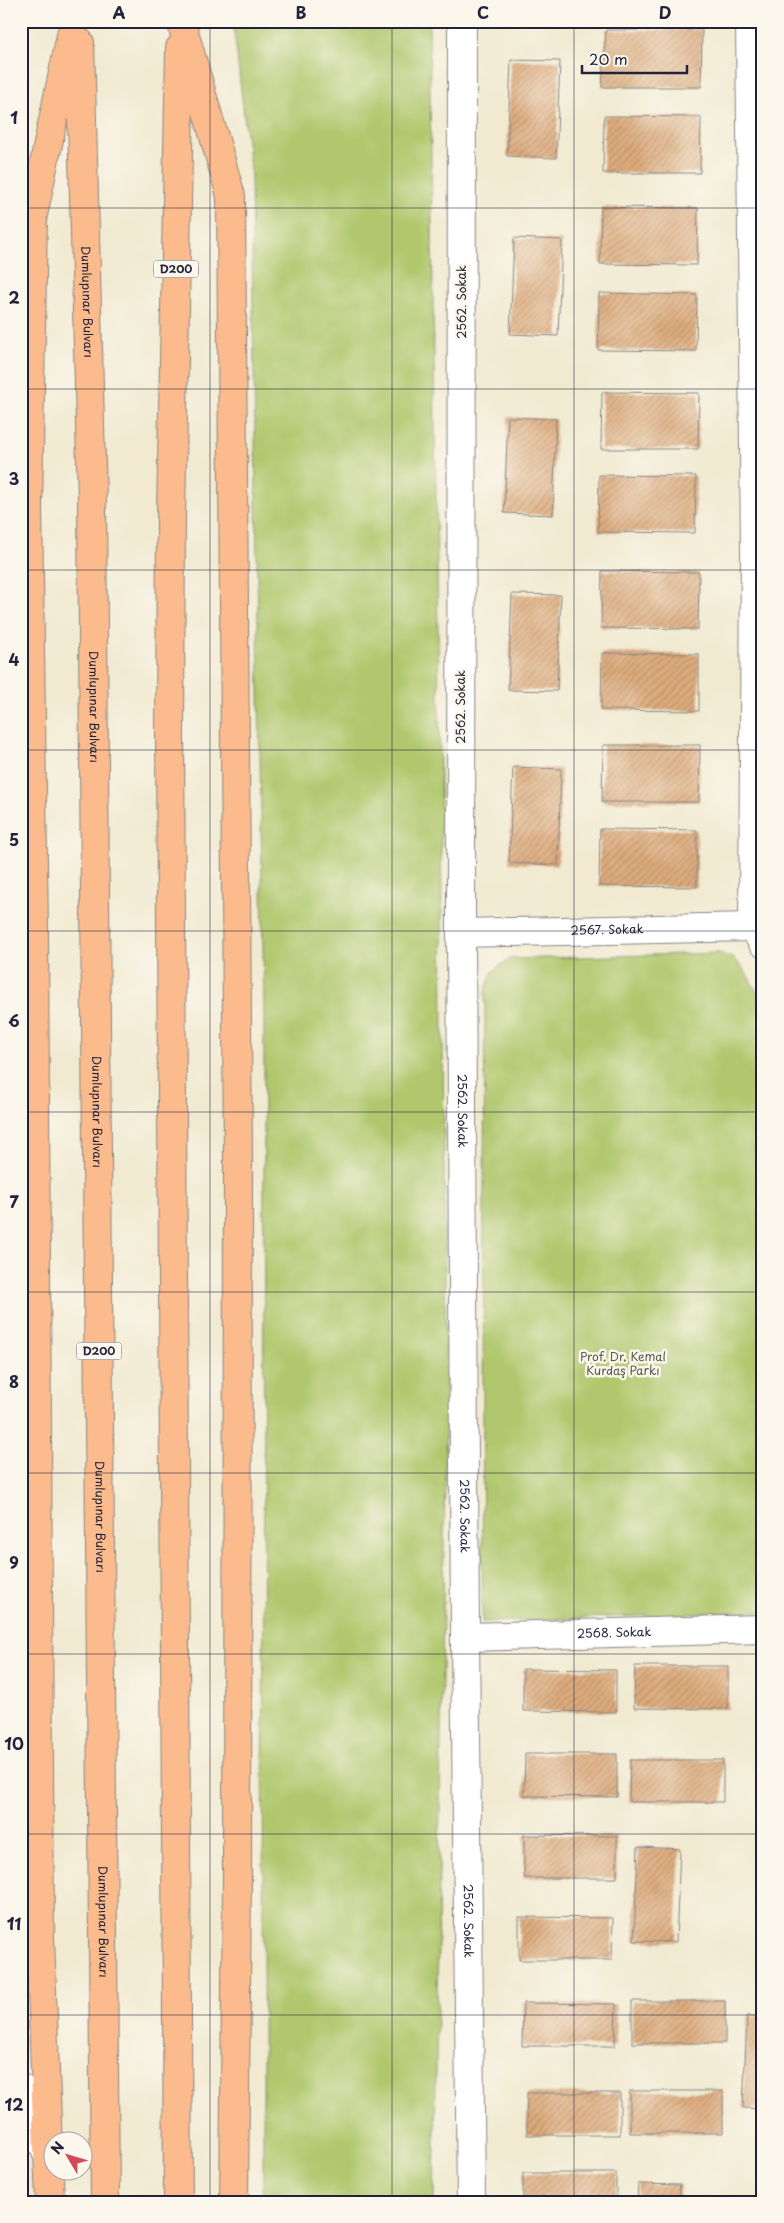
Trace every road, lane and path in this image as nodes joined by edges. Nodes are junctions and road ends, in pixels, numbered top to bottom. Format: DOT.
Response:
graph roads {
  1 [pos="74,21"];
  2 [pos="79,21"];
  3 [pos="181,21"];
  4 [pos="462,21"];
  5 [pos="750,21"];
  6 [pos="759,647"];
  7 [pos="461,933"];
  8 [pos="758,935"];
  9 [pos="763,1629"];
  10 [pos="465,1637"];
  11 [pos="21,2088"];
  12 [pos="47,2130"];
  13 [pos="42,2141"];
  14 [pos="49,2180"];
  15 [pos="50,2202"];
  16 [pos="105,2202"];
  17 [pos="178,2202"];
  18 [pos="234,2202"];
  19 [pos="471,2202"];
  1 -- 12 [label="highway"];
  2 -- 16 [label="highway, Dumlupınar Bulvarı / D200"];
  3 -- 17 [label="highway, D200"];
  3 -- 18 [label="highway"];
  4 -- 7 [label="street, 2562. Sokak"];
  5 -- 6 [label="street"];
  6 -- 8 [label="street"];
  7 -- 8 [label="street, 2567. Sokak"];
  7 -- 10 [label="street, 2562. Sokak"];
  9 -- 10 [label="street, 2568. Sokak"];
  10 -- 19 [label="street, 2562. Sokak"];
  11 -- 13 [label="street"];
  14 -- 15 [label="highway"];
}
